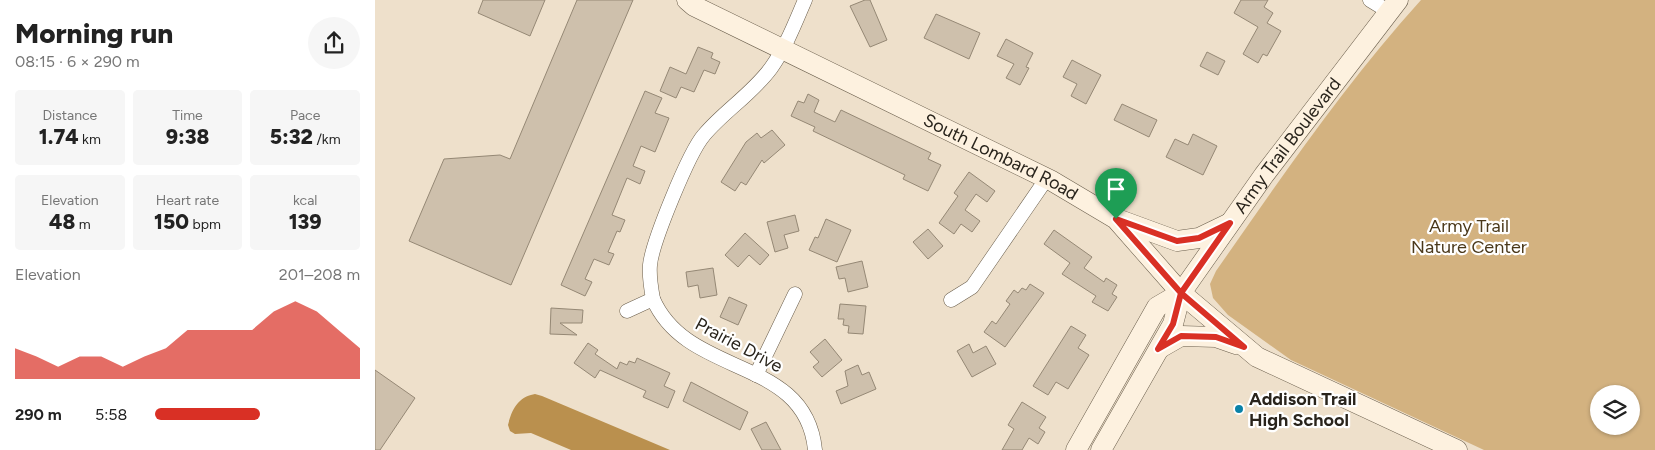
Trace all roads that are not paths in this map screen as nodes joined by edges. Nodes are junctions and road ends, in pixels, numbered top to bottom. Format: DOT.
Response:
graph roads {
  1 [pos="687,0"];
  2 [pos="805,0"];
  3 [pos="1370,0"];
  4 [pos="1393,5"];
  5 [pos="789,53"];
  6 [pos="1047,178"];
  7 [pos="1116,219"];
  8 [pos="1230,223"];
  9 [pos="1181,293"];
  10 [pos="795,294"];
  11 [pos="653,299"];
  12 [pos="951,300"];
  13 [pos="627,312"];
  14 [pos="1244,347"];
  15 [pos="1158,349"];
  16 [pos="756,375"];
  17 [pos="815,450"];
  18 [pos="1076,450"];
  19 [pos="1101,450"];
  20 [pos="1457,450"];
  1 -- 5 [label="main road, South Lombard Road"];
  2 -- 5 [label="street"];
  3 -- 4 [label="street"];
  4 -- 8 [label="main road, Army Trail Boulevard"];
  5 -- 6 [label="main road, South Lombard Road"];
  5 -- 11 [label="street"];
  6 -- 7 [label="main road, South Lombard Road"];
  6 -- 12 [label="street"];
  7 -- 8 [label="main road"];
  7 -- 9 [label="main road, South Lombard Road"];
  8 -- 9 [label="main road, Army Trail Boulevard"];
  9 -- 14 [label="main road, South Lombard Road"];
  9 -- 15 [label="main road"];
  9 -- 18 [label="main road"];
  10 -- 16 [label="street"];
  11 -- 13 [label="street"];
  11 -- 16 [label="street, Prairie Drive"];
  14 -- 15 [label="main road"];
  14 -- 20 [label="main road"];
  15 -- 19 [label="main road"];
  16 -- 17 [label="street, Prairie Drive"];
}
